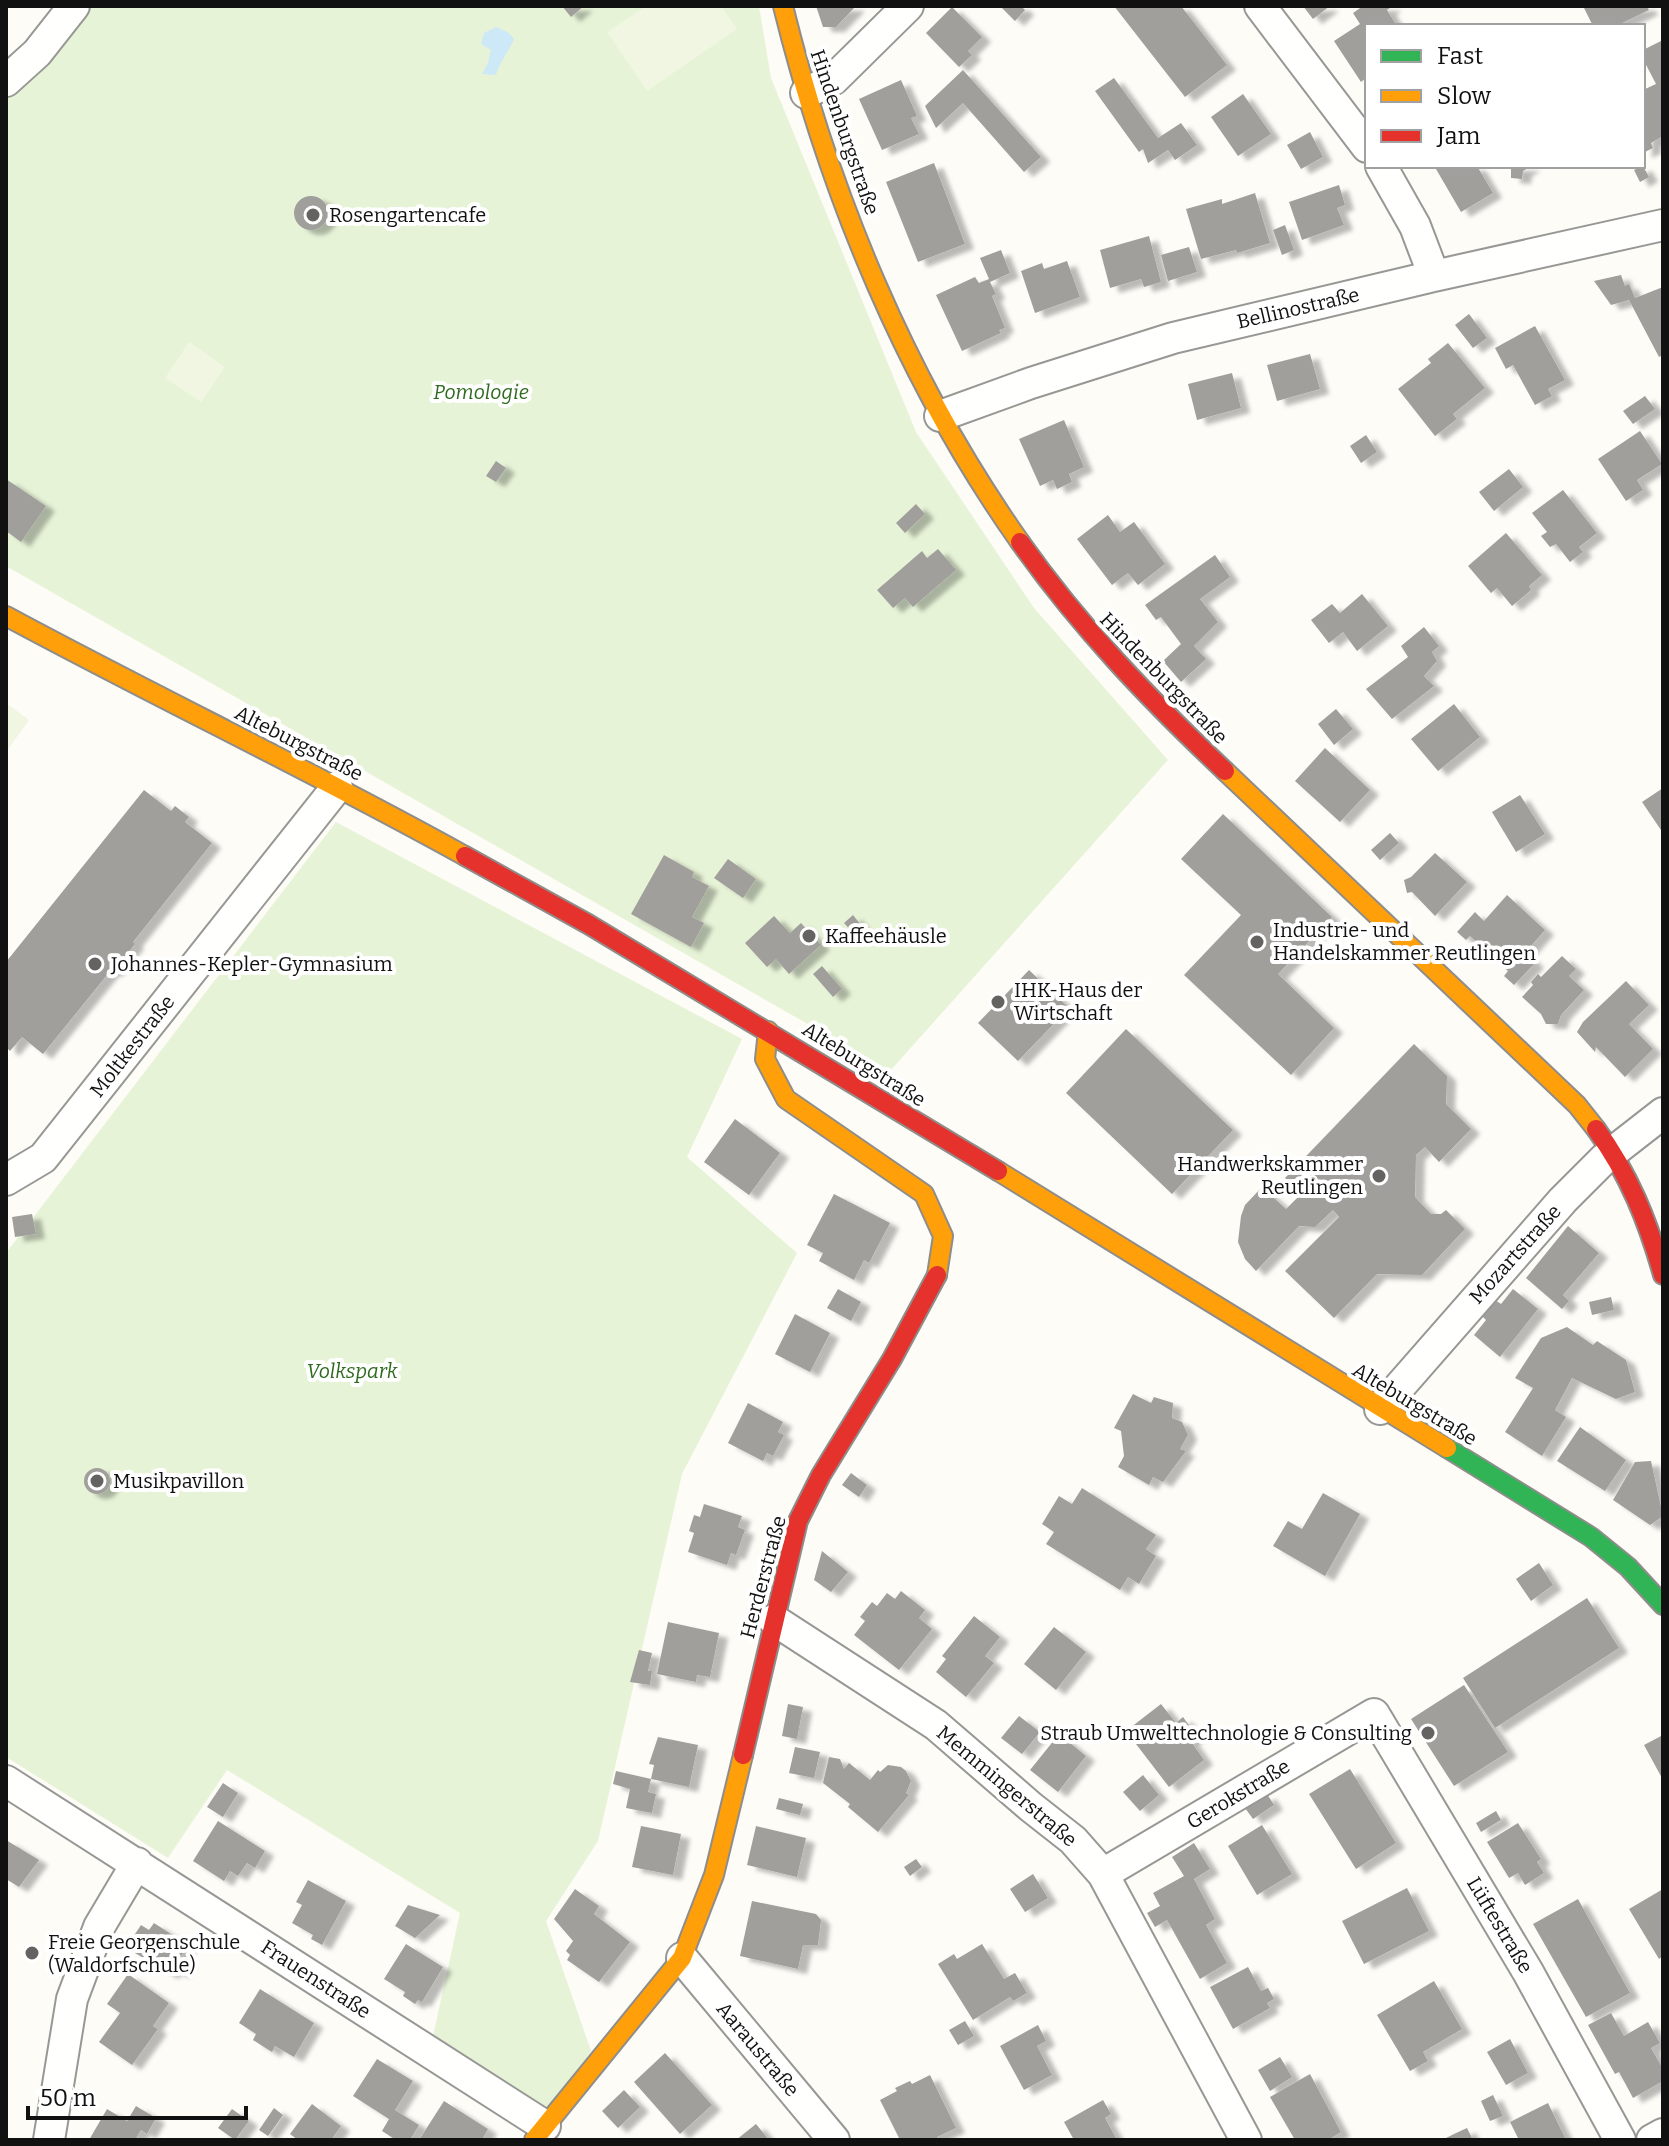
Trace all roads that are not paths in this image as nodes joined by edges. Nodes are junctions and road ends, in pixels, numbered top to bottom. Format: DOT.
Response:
graph roads {
  1 [pos="74,6"];
  2 [pos="783,6"];
  3 [pos="908,6"];
  4 [pos="1260,6"];
  5 [pos="6,81"];
  6 [pos="806,93"];
  7 [pos="1365,144"];
  8 [pos="1382,168"];
  9 [pos="1663,225"];
  10 [pos="1434,276"];
  11 [pos="940,416"];
  12 [pos="6,616"];
  13 [pos="337,787"];
  14 [pos="768,1031"];
  15 [pos="1663,1113"];
  16 [pos="1614,1151"];
  17 [pos="6,1180"];
  18 [pos="1663,1275"];
  19 [pos="1380,1409"];
  20 [pos="1663,1605"];
  21 [pos="774,1620"];
  22 [pos="1374,1714"];
  23 [pos="6,1781"];
  24 [pos="137,1863"];
  25 [pos="1103,1874"];
  26 [pos="682,1958"];
  27 [pos="540,2133"];
  28 [pos="1663,2134"];
  29 [pos="49,2140"];
  30 [pos="834,2140"];
  31 [pos="1246,2140"];
  32 [pos="1620,2140"];
  33 [pos="1652,2140"];
  1 -- 5 [label="street"];
  2 -- 6 [label="street, Hindenburgstraße"];
  3 -- 6 [label="street"];
  4 -- 7 [label="street"];
  6 -- 11 [label="street, Hindenburgstraße"];
  8 -- 10 [label="street"];
  9 -- 10 [label="street, Bellinostraße"];
  10 -- 11 [label="street, Bellinostraße"];
  11 -- 16 [label="street, Hindenburgstraße"];
  12 -- 13 [label="street, Alteburgstraße"];
  13 -- 14 [label="street, Alteburgstraße"];
  13 -- 17 [label="street, Moltkestraße"];
  14 -- 19 [label="street, Alteburgstraße"];
  14 -- 21 [label="street, Herderstraße"];
  15 -- 16 [label="street, Mozartstraße"];
  16 -- 18 [label="street, Hindenburgstraße"];
  16 -- 19 [label="street, Mozartstraße"];
  19 -- 20 [label="street, Alteburgstraße"];
  21 -- 25 [label="street, Memmingerstraße"];
  21 -- 26 [label="street, Herderstraße"];
  22 -- 25 [label="street, Gerokstraße"];
  22 -- 32 [label="street, Lüftestraße"];
  23 -- 24 [label="street, Frauenstraße"];
  24 -- 27 [label="street, Frauenstraße"];
  24 -- 29 [label="street"];
  25 -- 31 [label="street, Memmingerstraße"];
  26 -- 27 [label="street, Herderstraße"];
  26 -- 30 [label="street, Aaraustraße"];
  28 -- 33 [label="street"];
}
